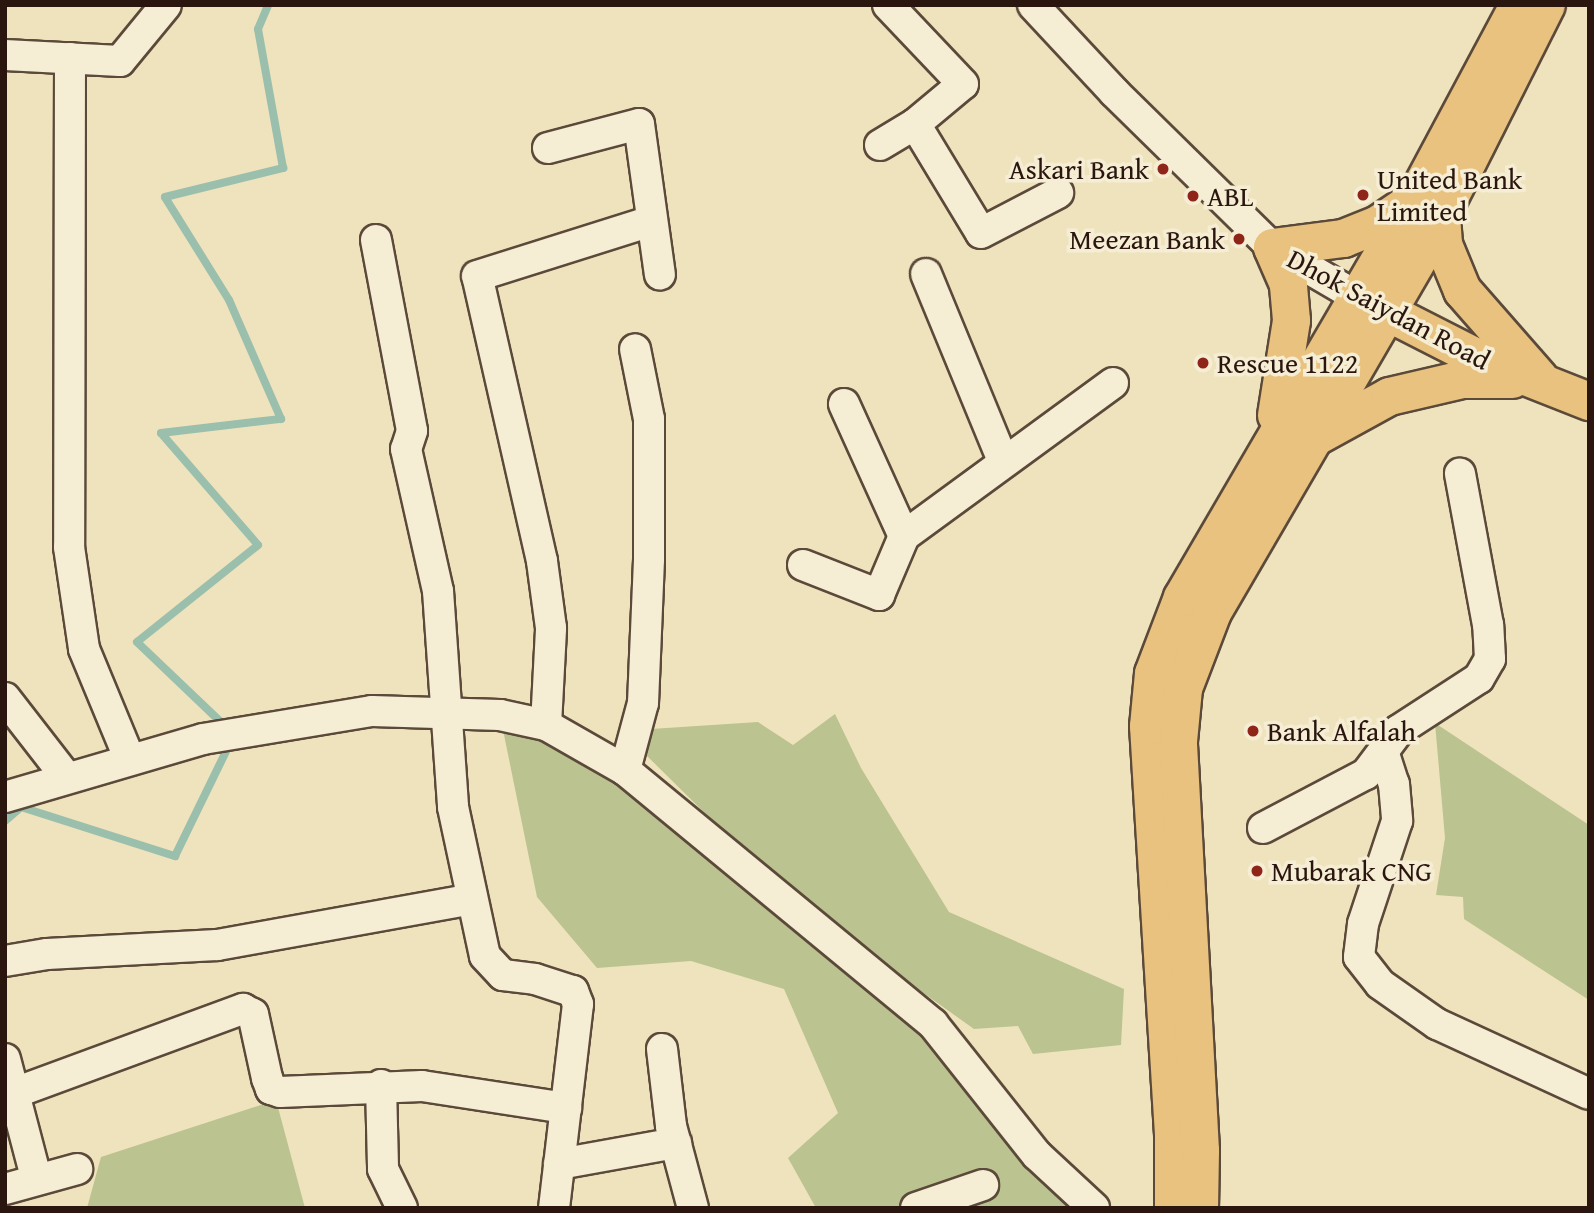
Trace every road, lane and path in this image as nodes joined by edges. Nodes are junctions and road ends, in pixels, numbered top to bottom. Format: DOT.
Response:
graph roads {
  1 [pos="888,5"];
  2 [pos="1033,5"];
  3 [pos="1518,5"];
  4 [pos="1546,5"];
  5 [pos="156,11"];
  6 [pos="5,55"];
  7 [pos="70,58"];
  8 [pos="915,124"];
  9 [pos="880,145"];
  10 [pos="548,148"];
  11 [pos="1058,193"];
  12 [pos="1428,207"];
  13 [pos="651,221"];
  14 [pos="376,240"];
  15 [pos="1272,247"];
  16 [pos="926,274"];
  17 [pos="660,275"];
  18 [pos="1371,304"];
  19 [pos="635,349"];
  20 [pos="1113,383"];
  21 [pos="1544,384"];
  22 [pos="1589,401"];
  23 [pos="844,404"];
  24 [pos="1313,438"];
  25 [pos="1270,444"];
  26 [pos="1003,461"];
  27 [pos="1460,474"];
  28 [pos="904,536"];
  29 [pos="803,565"];
  30 [pos="5,698"];
  31 [pos="450,714"];
  32 [pos="546,725"];
  33 [pos="1383,751"];
  34 [pos="130,760"];
  35 [pos="625,770"];
  36 [pos="67,778"];
  37 [pos="5,797"];
  38 [pos="1262,828"];
  39 [pos="1171,874"];
  40 [pos="472,899"];
  41 [pos="5,961"];
  42 [pos="662,1049"];
  43 [pos="5,1059"];
  44 [pos="381,1085"];
  45 [pos="17,1092"];
  46 [pos="1589,1094"];
  47 [pos="566,1108"];
  48 [pos="676,1143"];
  49 [pos="559,1164"];
  50 [pos="78,1169"];
  51 [pos="36,1177"];
  52 [pos="983,1185"];
  53 [pos="5,1189"];
  54 [pos="402,1208"];
  55 [pos="554,1208"];
  56 [pos="693,1208"];
  57 [pos="916,1208"];
  58 [pos="1094,1208"];
  59 [pos="1172,1208"];
  60 [pos="1199,1208"];
  1 -- 8 [label="street"];
  2 -- 15 [label="street, Dhok Saiydan Road"];
  3 -- 12 [label="main road"];
  4 -- 12 [label="main road"];
  5 -- 7 [label="street"];
  6 -- 7 [label="street"];
  7 -- 34 [label="street"];
  8 -- 9 [label="street"];
  8 -- 11 [label="street"];
  10 -- 13 [label="street"];
  12 -- 15 [label="main road"];
  12 -- 18 [label="main road"];
  12 -- 21 [label="main road"];
  13 -- 17 [label="street"];
  13 -- 32 [label="street"];
  14 -- 31 [label="street"];
  15 -- 18 [label="street, Dhok Saiydan Road"];
  15 -- 25 [label="main road"];
  16 -- 26 [label="street"];
  18 -- 21 [label="main road, Dhok Saiydan Road"];
  18 -- 24 [label="main road"];
  18 -- 25 [label="main road"];
  19 -- 35 [label="street"];
  20 -- 26 [label="street"];
  21 -- 22 [label="main road, Dhok Saiydan Road"];
  21 -- 24 [label="main road"];
  23 -- 28 [label="street"];
  24 -- 39 [label="main road"];
  25 -- 39 [label="main road"];
  26 -- 28 [label="street"];
  27 -- 33 [label="street"];
  28 -- 29 [label="street"];
  30 -- 36 [label="street"];
  31 -- 32 [label="street"];
  31 -- 34 [label="street"];
  31 -- 40 [label="street"];
  32 -- 35 [label="street"];
  33 -- 38 [label="street"];
  33 -- 46 [label="street"];
  34 -- 36 [label="street"];
  35 -- 58 [label="street"];
  36 -- 37 [label="street"];
  39 -- 59 [label="main road"];
  39 -- 60 [label="main road"];
  40 -- 41 [label="street"];
  40 -- 47 [label="street"];
  42 -- 48 [label="street"];
  43 -- 45 [label="street"];
  44 -- 45 [label="street"];
  44 -- 47 [label="street"];
  44 -- 54 [label="street"];
  45 -- 51 [label="street"];
  47 -- 49 [label="street"];
  48 -- 49 [label="street"];
  48 -- 56 [label="street"];
  49 -- 55 [label="street"];
  50 -- 51 [label="street"];
  51 -- 53 [label="street"];
  52 -- 57 [label="street"];
}
